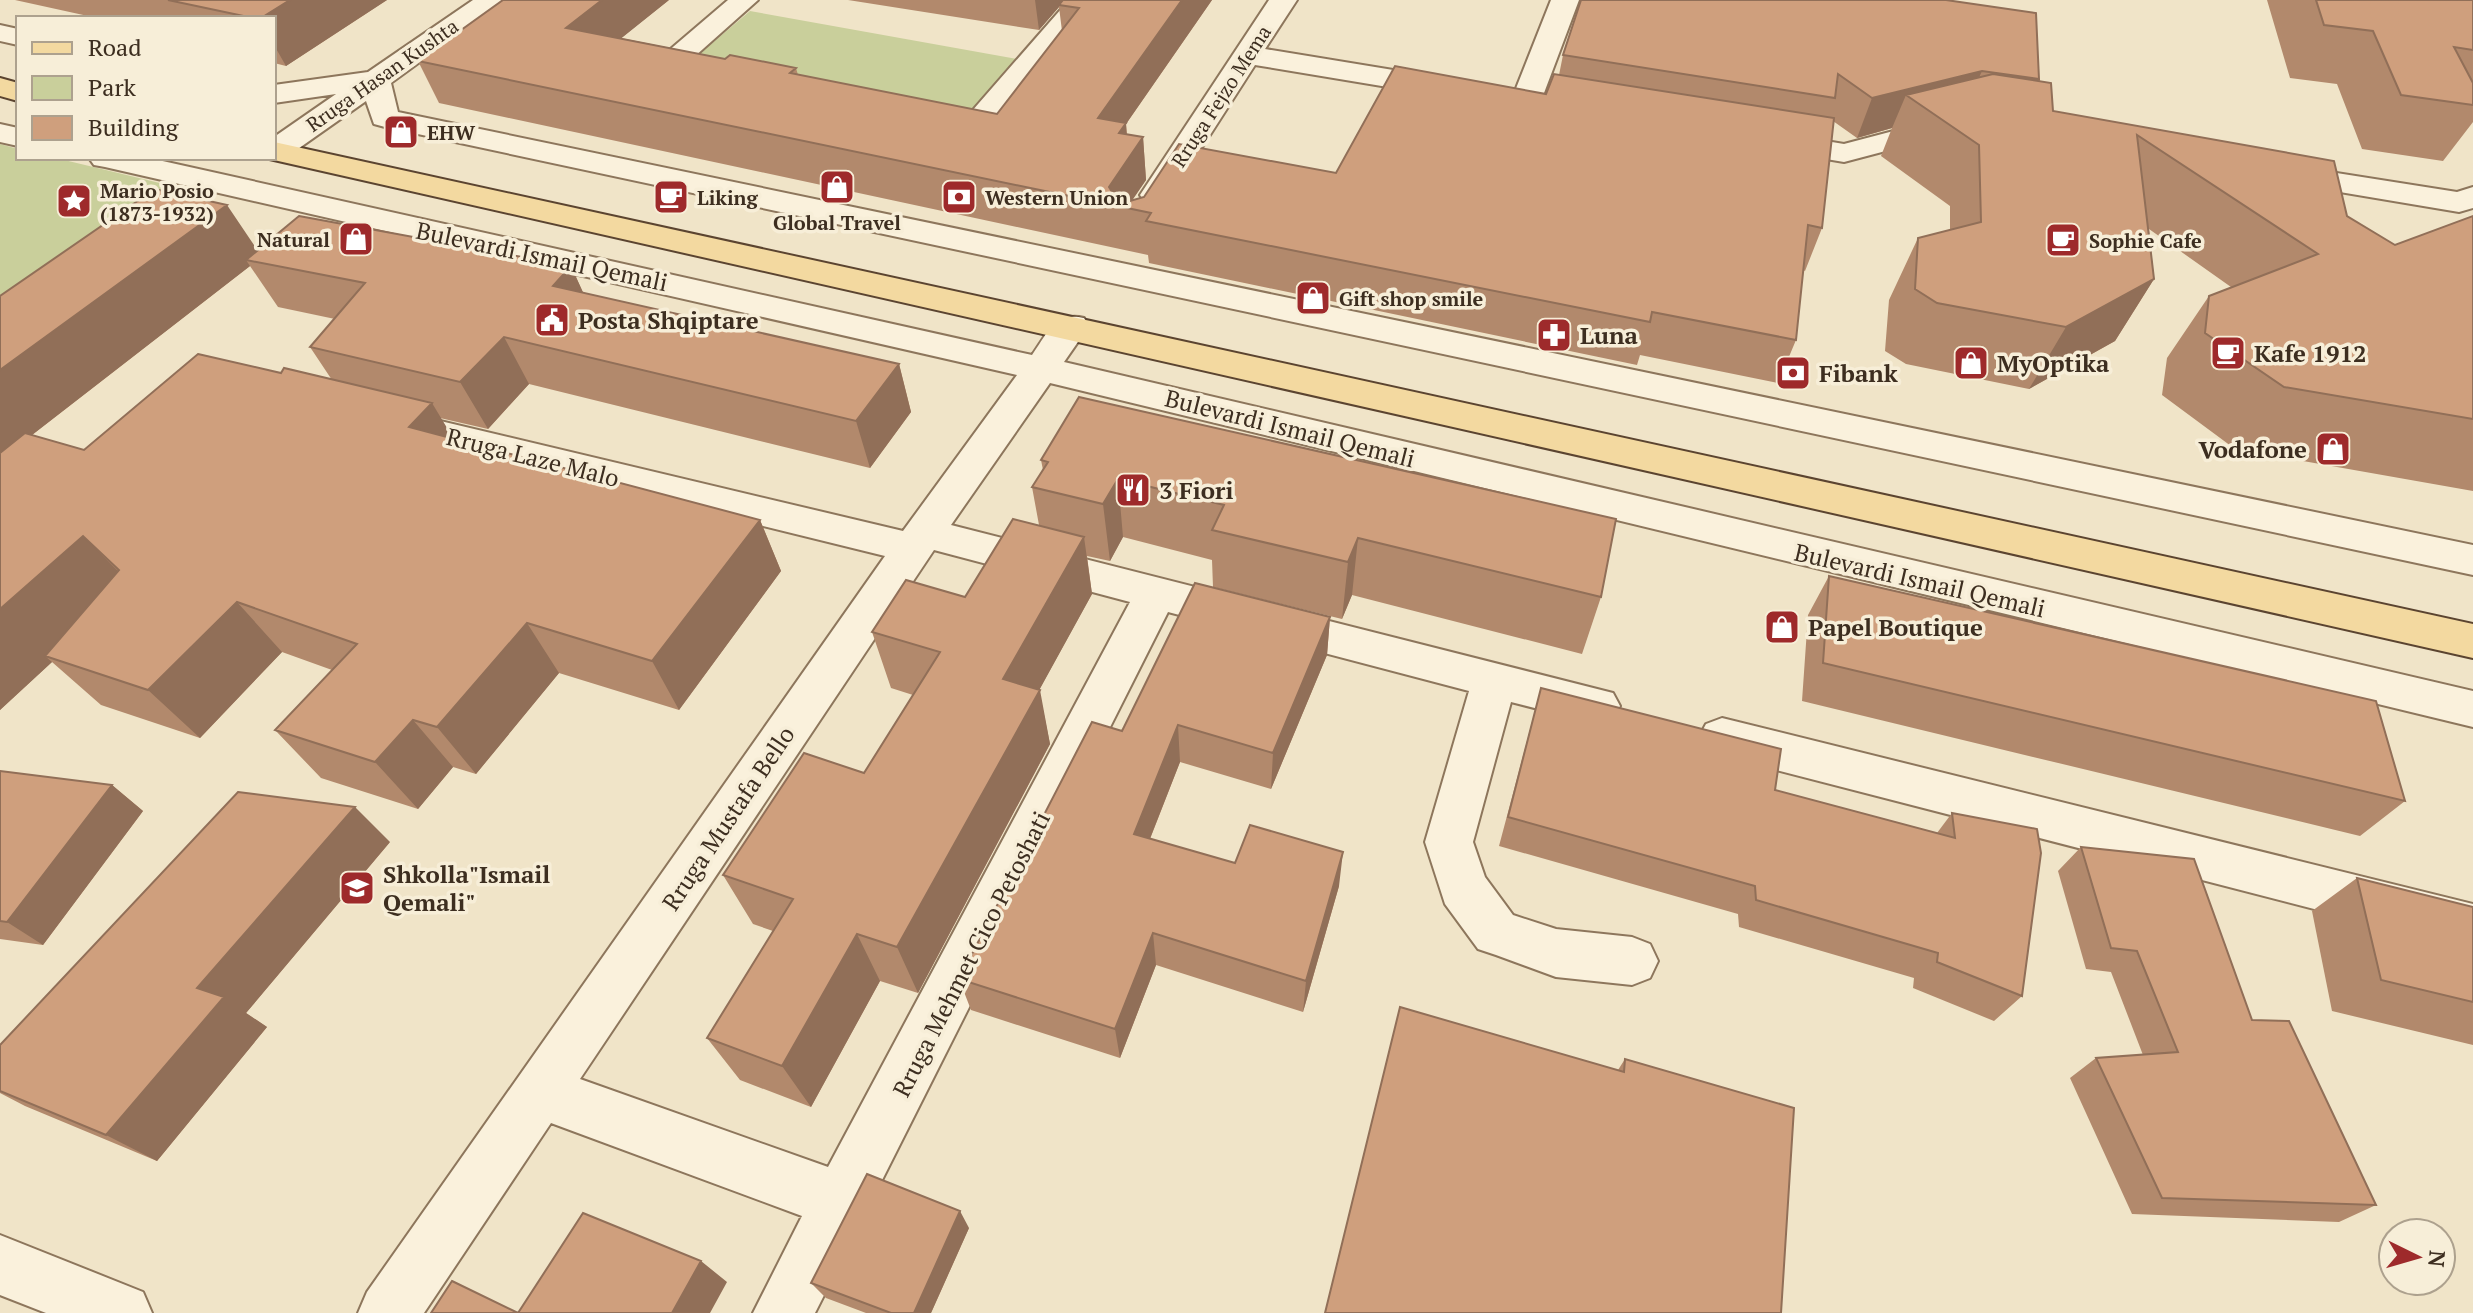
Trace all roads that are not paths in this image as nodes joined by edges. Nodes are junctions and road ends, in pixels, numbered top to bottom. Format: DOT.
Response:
graph roads {
  1 [pos="491,0"];
  2 [pos="744,0"];
  3 [pos="1084,0"];
  4 [pos="1283,0"];
  5 [pos="1565,0"];
  6 [pos="1248,55"];
  7 [pos="375,80"];
  8 [pos="725,82"];
  9 [pos="276,94"];
  10 [pos="1526,101"];
  11 [pos="1558,106"];
  12 [pos="910,118"];
  13 [pos="1965,122"];
  14 [pos="1743,137"];
  15 [pos="276,150"];
  16 [pos="276,151"];
  17 [pos="114,160"];
  18 [pos="2243,167"];
  19 [pos="420,184"];
  20 [pos="2473,197"];
  21 [pos="374,219"];
  22 [pos="1140,219"];
  23 [pos="341,244"];
  24 [pos="1071,326"];
  25 [pos="1042,367"];
  26 [pos="361,415"];
  27 [pos="919,541"];
  28 [pos="2473,560"];
  29 [pos="1156,593"];
  30 [pos="2473,641"];
  31 [pos="1494,680"];
  32 [pos="2473,709"];
  33 [pos="2473,927"];
  34 [pos="1632,961"];
  35 [pos="540,1092"];
  36 [pos="844,1202"];
  37 [pos="0,1265"];
  38 [pos="122,1313"];
  39 [pos="388,1313"];
  40 [pos="783,1313"];
  1 -- 7 [label="street, Rruga Hasan Kushta"];
  2 -- 8 [label="street"];
  3 -- 12 [label="street"];
  4 -- 6 [label="street, Rruga Fejzo Mema"];
  5 -- 10 [label="street"];
  6 -- 10 [label="street"];
  6 -- 22 [label="street, Rruga Fejzo Mema"];
  7 -- 9 [label="street"];
  7 -- 15 [label="street, Rruga Hasan Kushta"];
  7 -- 28 [label="street"];
  10 -- 11 [label="street"];
  13 -- 14 [label="street"];
  16 -- 19 [label="main road, Bulevardi Ismail Qemali"];
  17 -- 21 [label="street, Bulevardi Ismail Qemali"];
  18 -- 20 [label="street"];
  19 -- 21 [label="street"];
  19 -- 24 [label="main road, Bulevardi Ismail Qemali"];
  21 -- 23 [label="street"];
  21 -- 25 [label="street, Bulevardi Ismail Qemali"];
  24 -- 25 [label="street, Rruga Mustafa Bello"];
  24 -- 30 [label="main road, Bulevardi Ismail Qemali"];
  25 -- 27 [label="street, Rruga Mustafa Bello"];
  25 -- 32 [label="street, Bulevardi Ismail Qemali"];
  26 -- 27 [label="street, Rruga Laze Malo"];
  27 -- 29 [label="street, Rruga Laze Malo"];
  27 -- 35 [label="street, Rruga Mustafa Bello"];
  29 -- 31 [label="street, Rruga Laze Malo"];
  29 -- 36 [label="street, Rruga Mehmet Cico Petoshati"];
  31 -- 33 [label="street, Rruga Laze Malo"];
  31 -- 34 [label="street"];
  35 -- 36 [label="street"];
  35 -- 39 [label="street, Rruga Mustafa Bello"];
  36 -- 40 [label="street, Rruga Mehmet Cico Petoshati"];
  37 -- 38 [label="street"];
}
